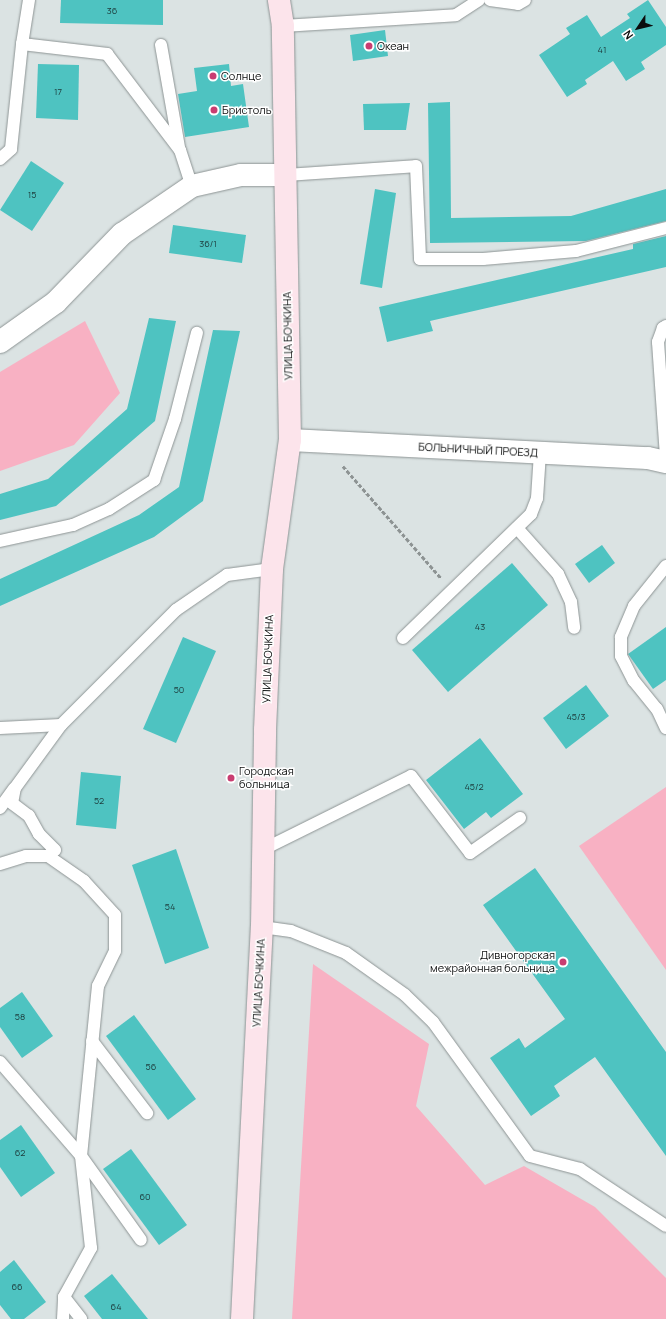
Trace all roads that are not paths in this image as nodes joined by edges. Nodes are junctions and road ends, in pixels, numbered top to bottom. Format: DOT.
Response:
graph roads {
  1 [pos="29,0"];
  2 [pos="279,0"];
  3 [pos="479,0"];
  4 [pos="490,0"];
  5 [pos="525,0"];
  6 [pos="283,26"];
  7 [pos="22,44"];
  8 [pos="160,45"];
  9 [pos="180,150"];
  10 [pos="0,159"];
  11 [pos="285,175"];
  12 [pos="192,186"];
  13 [pos="666,228"];
  14 [pos="666,326"];
  15 [pos="197,333"];
  16 [pos="0,342"];
  17 [pos="663,393"];
  18 [pos="290,440"];
  19 [pos="540,453"];
  20 [pos="666,456"];
  21 [pos="666,462"];
  22 [pos="517,528"];
  23 [pos="0,541"];
  24 [pos="666,566"];
  25 [pos="272,569"];
  26 [pos="574,628"];
  27 [pos="403,638"];
  28 [pos="61,725"];
  29 [pos="0,728"];
  30 [pos="666,728"];
  31 [pos="15,788"];
  32 [pos="0,808"];
  33 [pos="520,818"];
  34 [pos="264,850"];
  35 [pos="48,856"];
  36 [pos="0,864"];
  37 [pos="262,927"];
  38 [pos="92,1041"];
  39 [pos="0,1062"];
  40 [pos="147,1113"];
  41 [pos="81,1156"];
  42 [pos="666,1226"];
  43 [pos="141,1240"];
  44 [pos="64,1297"];
  45 [pos="63,1319"];
  46 [pos="81,1319"];
  47 [pos="242,1319"];
  1 -- 7 [label="lane"];
  2 -- 6 [label="main road, УЛИЦА БОЧКИНА"];
  3 -- 6 [label="lane"];
  4 -- 5 [label="lane"];
  6 -- 11 [label="main road, УЛИЦА БОЧКИНА"];
  7 -- 9 [label="lane"];
  7 -- 10 [label="lane"];
  8 -- 9 [label="lane"];
  9 -- 12 [label="lane"];
  11 -- 12 [label="street"];
  11 -- 13 [label="lane"];
  11 -- 18 [label="main road, УЛИЦА БОЧКИНА"];
  12 -- 16 [label="street"];
  14 -- 17 [label="lane"];
  15 -- 23 [label="lane"];
  17 -- 20 [label="lane"];
  18 -- 19 [label="street, БОЛЬНИЧНЫЙ ПРОЕЗД"];
  18 -- 25 [label="main road, УЛИЦА БОЧКИНА"];
  19 -- 21 [label="street, БОЛЬНИЧНЫЙ ПРОЕЗД"];
  19 -- 22 [label="lane"];
  22 -- 26 [label="lane"];
  22 -- 27 [label="lane"];
  24 -- 30 [label="lane"];
  25 -- 28 [label="lane"];
  25 -- 34 [label="main road, УЛИЦА БОЧКИНА"];
  28 -- 29 [label="lane"];
  28 -- 31 [label="lane"];
  31 -- 32 [label="lane"];
  31 -- 35 [label="lane"];
  33 -- 34 [label="lane"];
  34 -- 37 [label="main road, УЛИЦА БОЧКИНА"];
  35 -- 36 [label="lane"];
  35 -- 38 [label="lane"];
  37 -- 42 [label="lane"];
  37 -- 47 [label="main road, УЛИЦА БОЧКИНА"];
  38 -- 40 [label="lane"];
  38 -- 41 [label="lane"];
  39 -- 41 [label="lane"];
  41 -- 43 [label="lane"];
  41 -- 44 [label="lane"];
  44 -- 45 [label="lane"];
  44 -- 46 [label="lane"];
}
